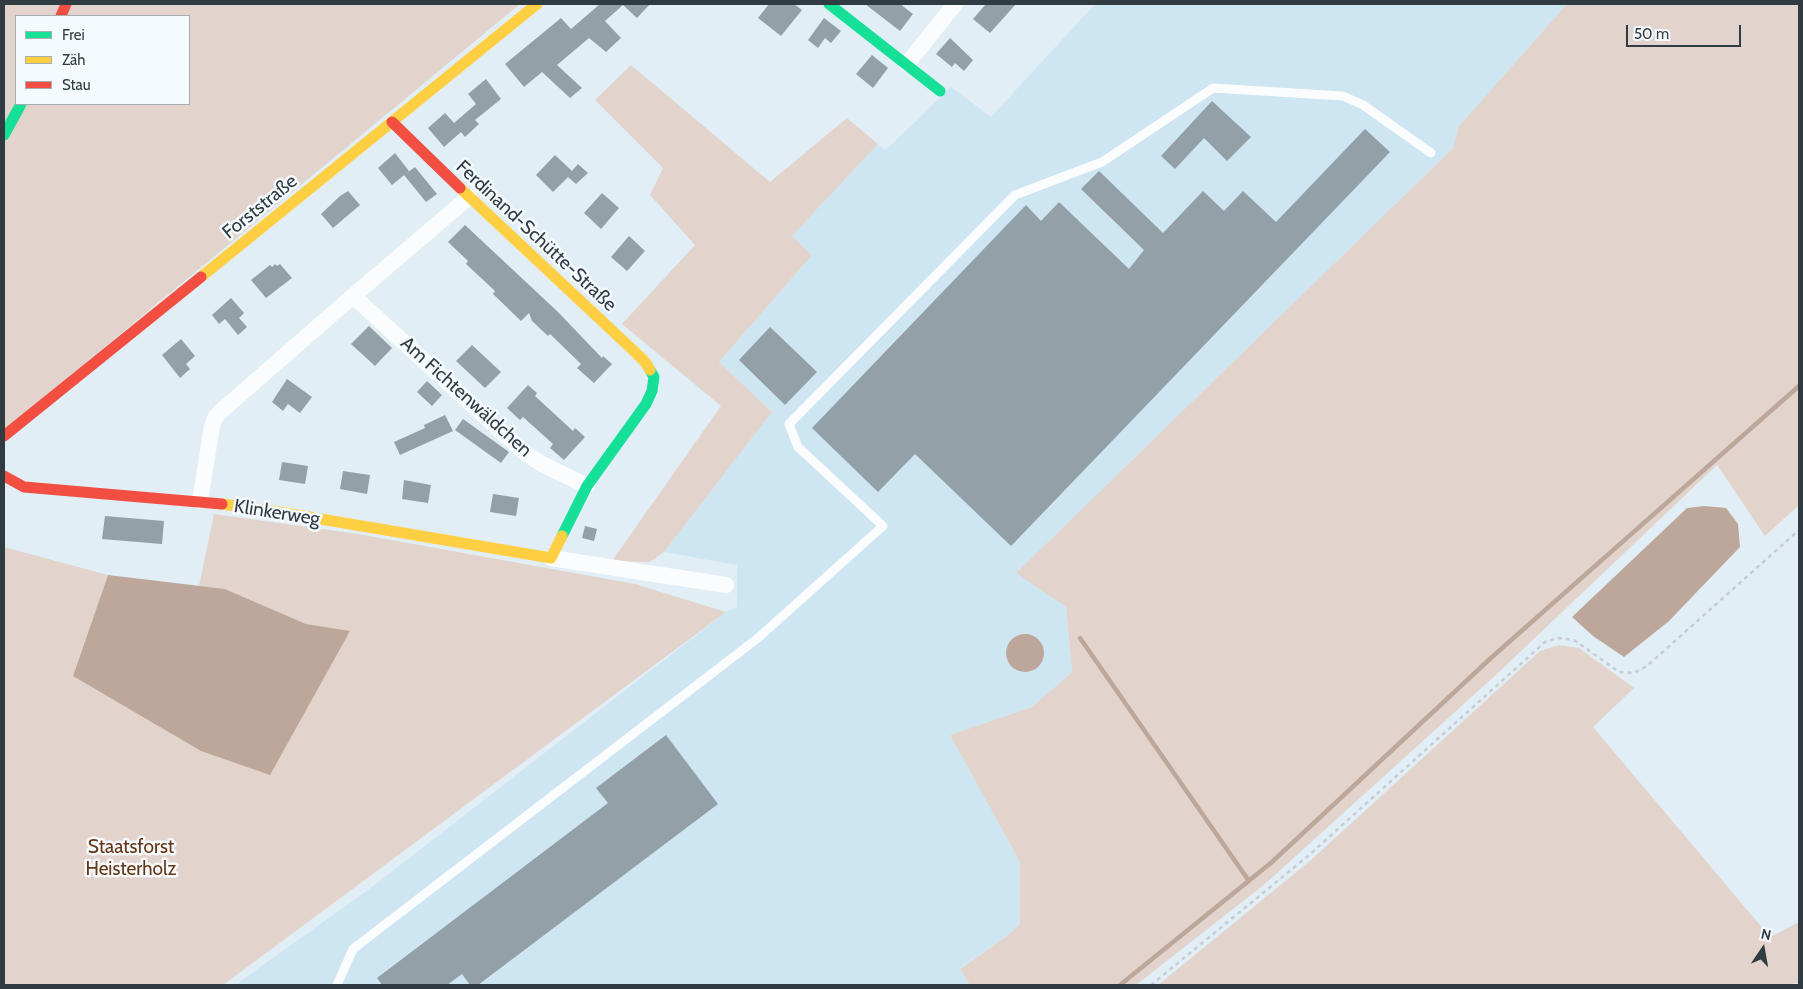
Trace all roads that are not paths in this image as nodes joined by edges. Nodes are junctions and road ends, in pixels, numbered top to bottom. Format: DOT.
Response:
graph roads {
  1 [pos="537,4"];
  2 [pos="828,4"];
  3 [pos="955,4"];
  4 [pos="906,64"];
  5 [pos="940,91"];
  6 [pos="20,105"];
  7 [pos="392,122"];
  8 [pos="4,135"];
  9 [pos="1431,153"];
  10 [pos="468,197"];
  11 [pos="353,296"];
  12 [pos="4,436"];
  13 [pos="4,476"];
  14 [pos="587,486"];
  15 [pos="200,501"];
  16 [pos="551,558"];
  17 [pos="726,585"];
  18 [pos="337,985"];
  1 -- 7 [label="street, Forststraße"];
  2 -- 4 [label="street"];
  3 -- 4 [label="street"];
  4 -- 5 [label="street"];
  6 -- 8 [label="street"];
  7 -- 10 [label="street, Ferdinand-Schütte-Straße"];
  7 -- 12 [label="street, Forststraße"];
  9 -- 18 [label="lane"];
  10 -- 11 [label="street"];
  10 -- 14 [label="street, Ferdinand-Schütte-Straße"];
  11 -- 14 [label="street, Am Fichtenwäldchen"];
  11 -- 15 [label="street"];
  13 -- 15 [label="street, Klinkerweg"];
  14 -- 16 [label="street"];
  15 -- 16 [label="street, Klinkerweg"];
  16 -- 17 [label="street, Klinkerweg"];
}
